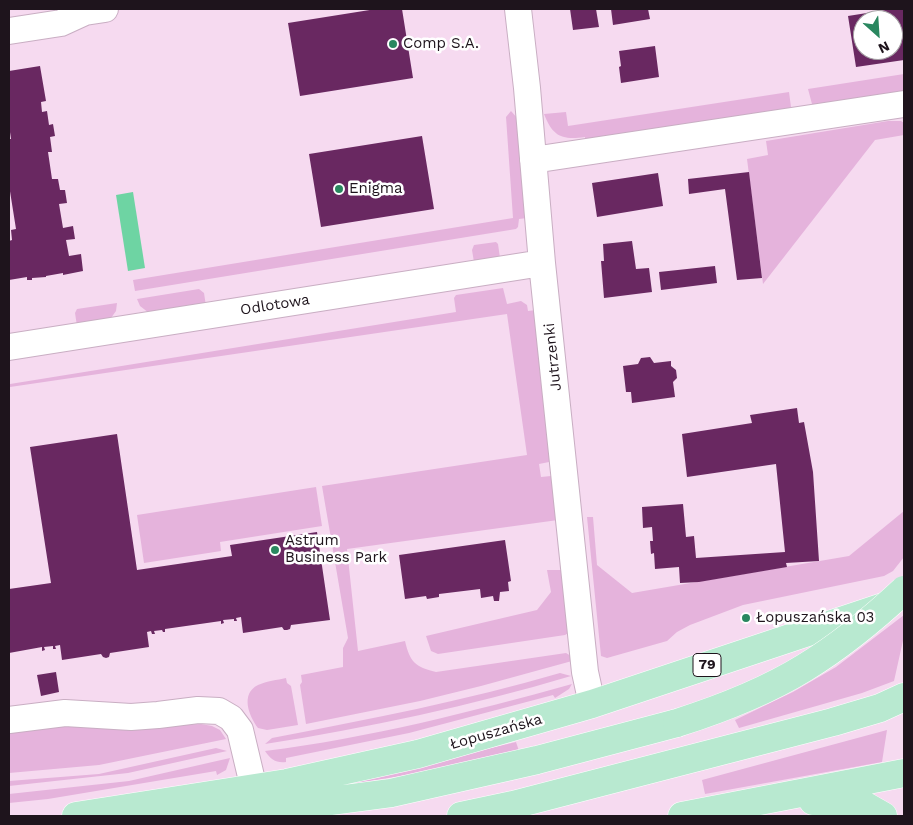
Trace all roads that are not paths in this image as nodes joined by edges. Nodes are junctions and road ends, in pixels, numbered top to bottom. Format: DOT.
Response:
graph roads {
  1 [pos="105,9"];
  2 [pos="518,9"];
  3 [pos="9,31"];
  4 [pos="904,104"];
  5 [pos="534,160"];
  6 [pos="542,263"];
  7 [pos="9,347"];
  8 [pos="904,590"];
  9 [pos="904,600"];
  10 [pos="904,697"];
  11 [pos="592,704"];
  12 [pos="9,720"];
  13 [pos="904,773"];
  14 [pos="254,789"];
  15 [pos="777,798"];
  16 [pos="76,816"];
  17 [pos="187,816"];
  18 [pos="461,816"];
  19 [pos="682,816"];
  20 [pos="883,816"];
  1 -- 3 [label="street"];
  2 -- 5 [label="street, Jutrzenki"];
  4 -- 5 [label="street"];
  5 -- 6 [label="street, Jutrzenki"];
  6 -- 7 [label="street, Odlotowa"];
  6 -- 11 [label="street, Jutrzenki"];
  8 -- 17 [label="main road, bridge"];
  9 -- 11 [label="main road, Łopuszańska / 79"];
  10 -- 18 [label="main road"];
  11 -- 14 [label="main road, Łopuszańska / 79"];
  12 -- 14 [label="street"];
  13 -- 15 [label="main road"];
  14 -- 16 [label="main road, Łopuszańska / 79"];
  15 -- 19 [label="main road"];
  15 -- 20 [label="main road"];
}
